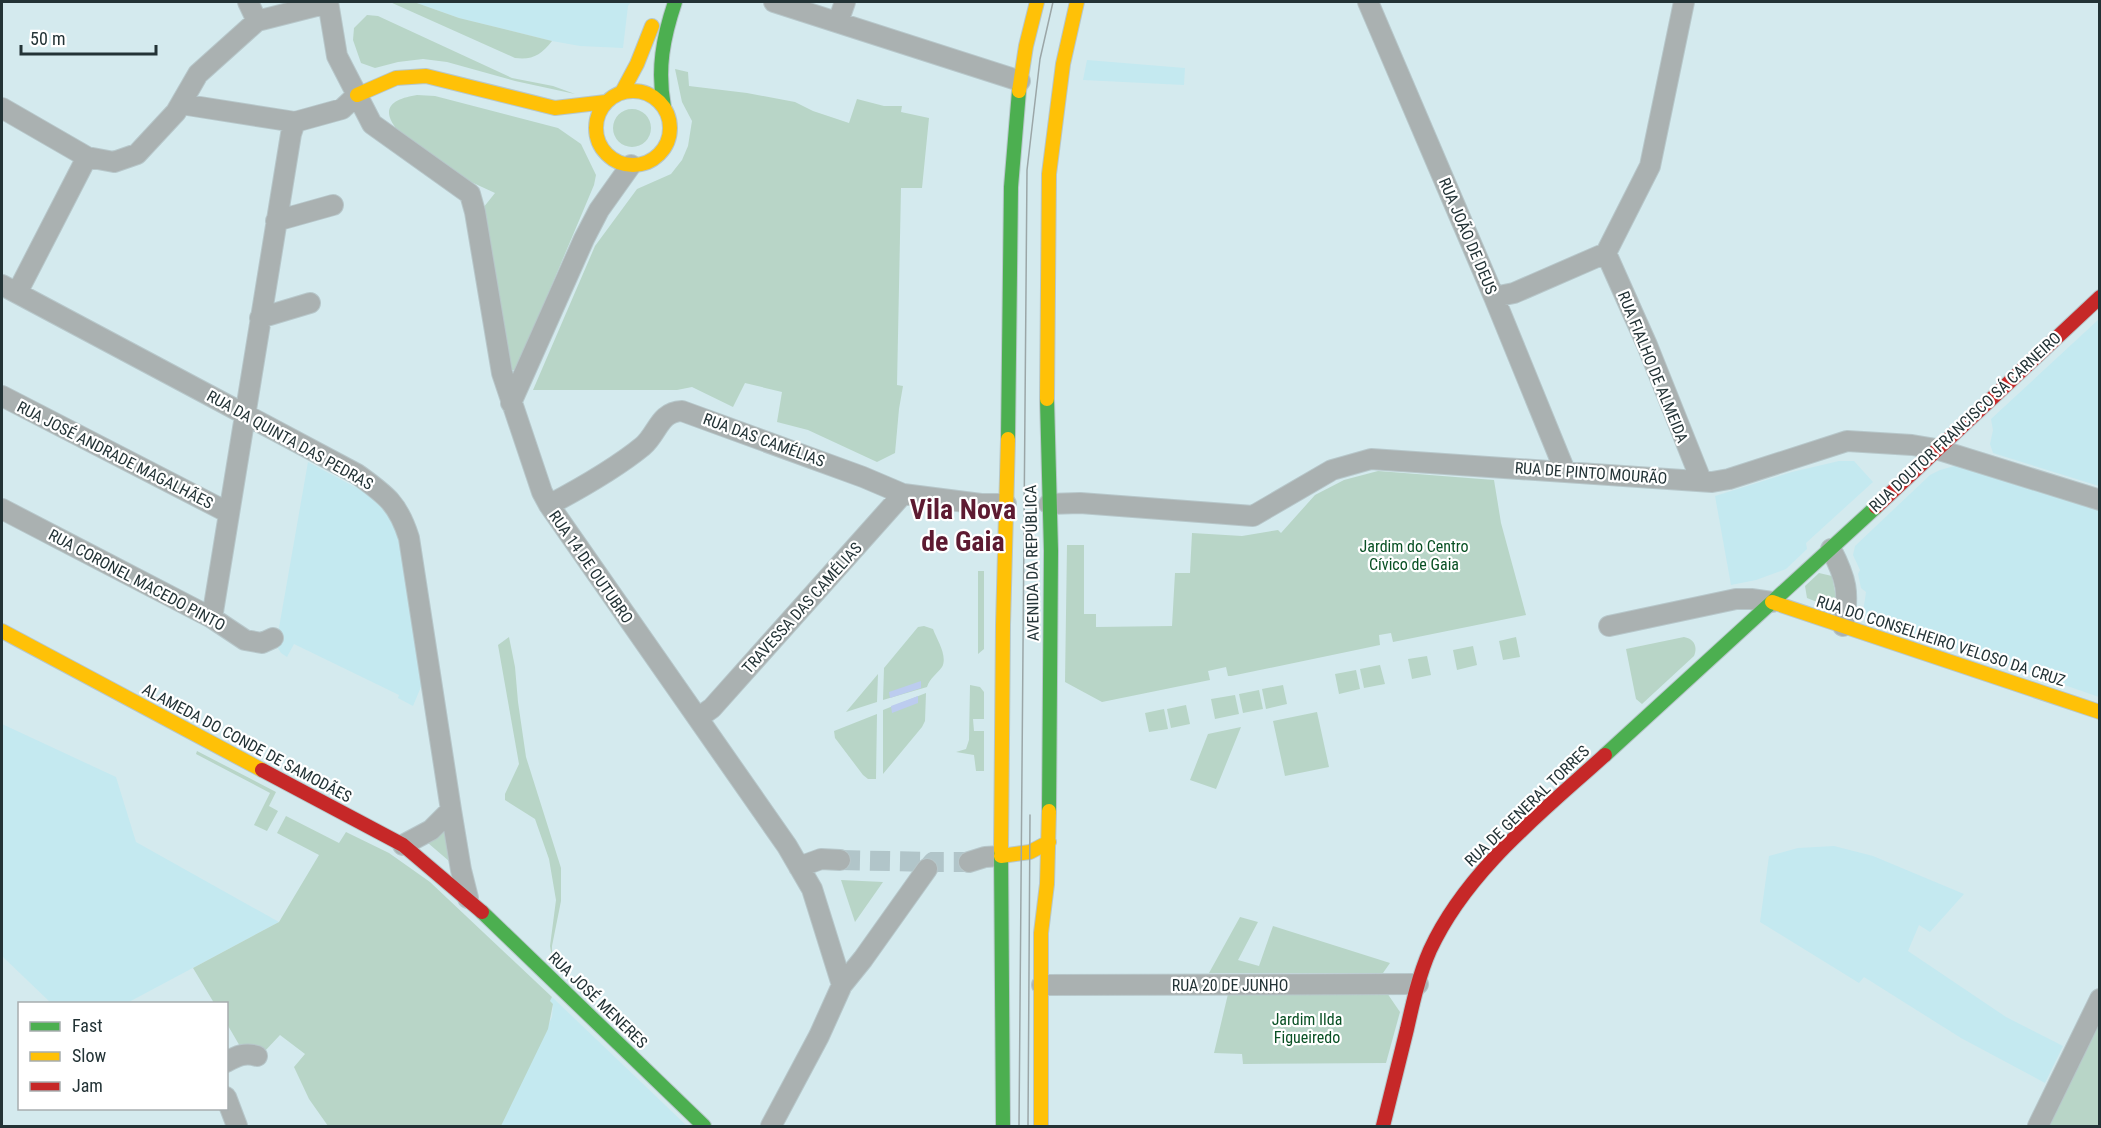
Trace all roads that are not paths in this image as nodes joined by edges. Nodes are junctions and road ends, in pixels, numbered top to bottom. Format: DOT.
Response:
graph roads {
  1 [pos="248,2"];
  2 [pos="328,2"];
  3 [pos="661,2"];
  4 [pos="675,2"];
  5 [pos="774,2"];
  6 [pos="845,2"];
  7 [pos="1037,2"];
  8 [pos="1077,2"];
  9 [pos="1368,2"];
  10 [pos="1684,2"];
  11 [pos="647,14"];
  12 [pos="257,21"];
  13 [pos="838,22"];
  14 [pos="638,64"];
  15 [pos="1020,81"];
  16 [pos="622,92"];
  17 [pos="357,95"];
  18 [pos="606,102"];
  19 [pos="181,104"];
  20 [pos="664,107"];
  21 [pos="2,108"];
  22 [pos="555,108"];
  23 [pos="295,122"];
  24 [pos="597,139"];
  25 [pos="87,157"];
  26 [pos="632,165"];
  27 [pos="333,205"];
  28 [pos="276,221"];
  29 [pos="1606,253"];
  30 [pos="9,289"];
  31 [pos="1494,297"];
  32 [pos="2100,297"];
  33 [pos="310,303"];
  34 [pos="260,318"];
  35 [pos="2,396"];
  36 [pos="511,403"];
  37 [pos="245,414"];
  38 [pos="1936,449"];
  39 [pos="1565,471"];
  40 [pos="1701,480"];
  41 [pos="903,494"];
  42 [pos="2100,500"];
  43 [pos="1028,504"];
  44 [pos="549,505"];
  45 [pos="2,508"];
  46 [pos="229,513"];
  47 [pos="1253,516"];
  48 [pos="1831,549"];
  49 [pos="1772,602"];
  50 [pos="212,618"];
  51 [pos="1609,626"];
  52 [pos="1844,626"];
  53 [pos="2,631"];
  54 [pos="273,638"];
  55 [pos="2100,712"];
  56 [pos="698,718"];
  57 [pos="451,810"];
  58 [pos="1049,842"];
  59 [pos="403,845"];
  60 [pos="1000,856"];
  61 [pos="840,860"];
  62 [pos="969,862"];
  63 [pos="799,867"];
  64 [pos="927,869"];
  65 [pos="468,898"];
  66 [pos="1418,984"];
  67 [pos="842,985"];
  68 [pos="1042,985"];
  69 [pos="2100,999"];
  70 [pos="257,1056"];
  71 [pos="228,1061"];
  72 [pos="228,1102"];
  73 [pos="237,1126"];
  74 [pos="704,1126"];
  75 [pos="771,1126"];
  76 [pos="1004,1126"];
  77 [pos="1041,1126"];
  78 [pos="1383,1126"];
  79 [pos="2038,1126"];
  1 -- 12 [label="street"];
  2 -- 12 [label="street"];
  2 -- 17 [label="street, RUA 14 DE OUTUBRO"];
  3 -- 14 [label="main road"];
  4 -- 20 [label="main road"];
  5 -- 13 [label="street"];
  6 -- 13 [label="street"];
  7 -- 15 [label="main road, AVENIDA DA REPÚBLICA"];
  8 -- 43 [label="main road, AVENIDA DA REPÚBLICA"];
  9 -- 31 [label="street, RUA JOÃO DE DEUS"];
  10 -- 29 [label="street"];
  11 -- 14 [label="main road"];
  12 -- 19 [label="street"];
  13 -- 15 [label="street"];
  14 -- 16 [label="main road"];
  15 -- 43 [label="main road, AVENIDA DA REPÚBLICA"];
  16 -- 18 [label="main road"];
  16 -- 20 [label="main road"];
  17 -- 22 [label="main road"];
  17 -- 23 [label="street"];
  17 -- 36 [label="street, RUA 14 DE OUTUBRO"];
  18 -- 22 [label="main road"];
  18 -- 24 [label="main road"];
  19 -- 23 [label="street"];
  19 -- 25 [label="street"];
  20 -- 26 [label="main road"];
  21 -- 25 [label="street"];
  22 -- 24 [label="main road"];
  23 -- 28 [label="street"];
  24 -- 26 [label="main road"];
  25 -- 30 [label="street"];
  26 -- 36 [label="street"];
  27 -- 28 [label="street"];
  28 -- 34 [label="street"];
  29 -- 31 [label="street"];
  29 -- 40 [label="street, RUA FIALHO DE ALMEIDA"];
  30 -- 37 [label="street, RUA DA QUINTA DAS PEDRAS"];
  31 -- 39 [label="street, RUA JOÃO DE DEUS"];
  32 -- 38 [label="main road, RUA DOUTOR FRANCISCO SÁ CARNEIRO"];
  33 -- 34 [label="street"];
  34 -- 37 [label="street"];
  35 -- 46 [label="street, RUA JOSÉ ANDRADE MAGALHÃES"];
  36 -- 44 [label="street, RUA 14 DE OUTUBRO"];
  37 -- 46 [label="street"];
  37 -- 57 [label="street, RUA DA QUINTA DAS PEDRAS"];
  38 -- 40 [label="street, RUA DE PINTO MOURÃO"];
  38 -- 42 [label="street, RUA DE PINTO MOURÃO"];
  38 -- 48 [label="main road, RUA DOUTOR FRANCISCO SÁ CARNEIRO"];
  39 -- 40 [label="street, RUA DE PINTO MOURÃO"];
  39 -- 47 [label="street, RUA DE PINTO MOURÃO"];
  41 -- 43 [label="street, RUA DAS CAMÉLIAS"];
  41 -- 44 [label="street, RUA DAS CAMÉLIAS"];
  41 -- 56 [label="street, TRAVESSA DAS CAMÉLIAS"];
  43 -- 47 [label="street, RUA DAS CAMÉLIAS"];
  43 -- 58 [label="main road, AVENIDA DA REPÚBLICA"];
  43 -- 60 [label="main road, AVENIDA DA REPÚBLICA"];
  44 -- 56 [label="street, RUA 14 DE OUTUBRO"];
  45 -- 50 [label="street, RUA CORONEL MACEDO PINTO"];
  46 -- 50 [label="street"];
  48 -- 49 [label="main road, RUA DOUTOR FRANCISCO SÁ CARNEIRO"];
  48 -- 52 [label="street"];
  49 -- 51 [label="street"];
  49 -- 52 [label="main road, RUA DO CONSELHEIRO VELOSO DA CRUZ"];
  49 -- 66 [label="main road, RUA DE GENERAL TORRES"];
  50 -- 54 [label="street, RUA CORONEL MACEDO PINTO"];
  52 -- 55 [label="main road, RUA DO CONSELHEIRO VELOSO DA CRUZ"];
  53 -- 59 [label="main road, ALAMEDA DO CONDE DE SAMODÃES"];
  56 -- 63 [label="street, RUA 14 DE OUTUBRO"];
  57 -- 59 [label="street"];
  57 -- 65 [label="street, RUA DA QUINTA DAS PEDRAS"];
  58 -- 60 [label="main road"];
  58 -- 68 [label="main road, AVENIDA DA REPÚBLICA"];
  59 -- 65 [label="main road, ALAMEDA DO CONDE DE SAMODÃES"];
  60 -- 62 [label="street"];
  60 -- 76 [label="main road, AVENIDA DA REPÚBLICA"];
  61 -- 63 [label="street"];
  63 -- 67 [label="street, RUA 14 DE OUTUBRO"];
  64 -- 67 [label="street"];
  65 -- 74 [label="main road, RUA JOSÉ MENERES"];
  66 -- 68 [label="street, RUA 20 DE JUNHO"];
  66 -- 78 [label="main road, RUA DE GENERAL TORRES"];
  67 -- 75 [label="street"];
  68 -- 77 [label="main road, AVENIDA DA REPÚBLICA"];
  69 -- 79 [label="street"];
  70 -- 71 [label="street"];
  72 -- 73 [label="street"];
}
